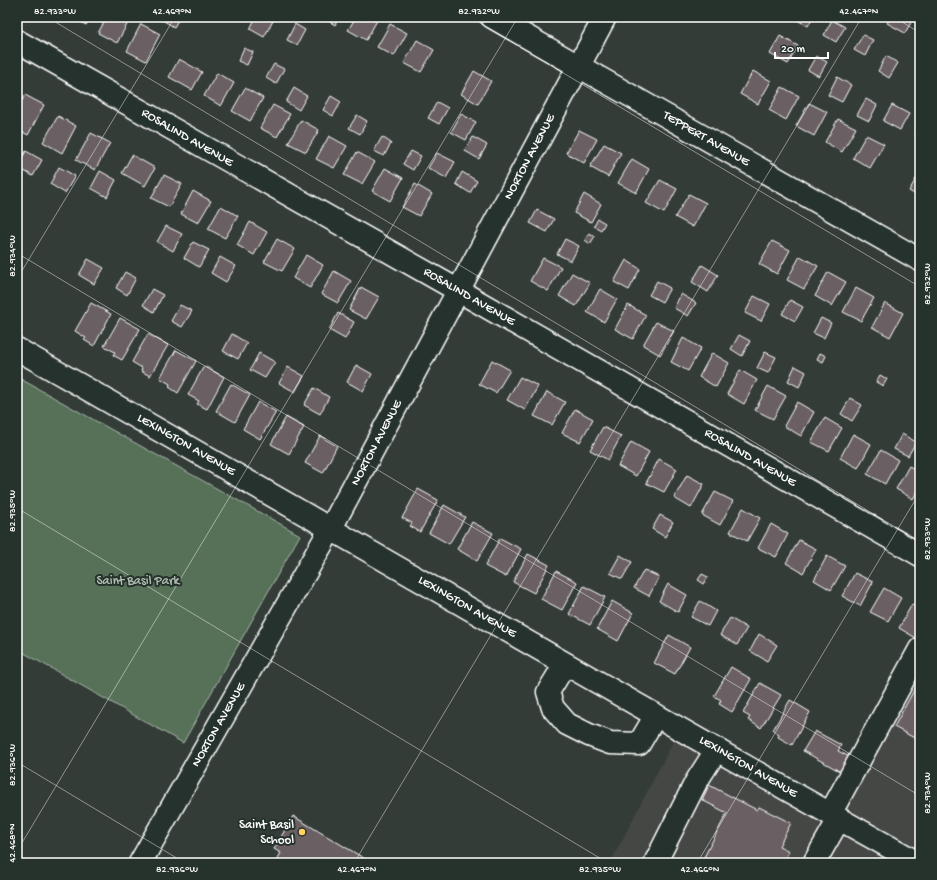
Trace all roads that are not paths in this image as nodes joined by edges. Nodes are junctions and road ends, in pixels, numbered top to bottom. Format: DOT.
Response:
graph roads {
  1 [pos="492,17"];
  2 [pos="605,17"];
  3 [pos="17,41"];
  4 [pos="578,66"];
  5 [pos="920,260"];
  6 [pos="459,291"];
  7 [pos="17,349"];
  8 [pos="331,528"];
  9 [pos="920,555"];
  10 [pos="920,649"];
  11 [pos="565,664"];
  12 [pos="656,715"];
  13 [pos="717,750"];
  14 [pos="834,817"];
  15 [pos="140,863"];
  16 [pos="654,863"];
  17 [pos="814,863"];
  18 [pos="918,863"];
  1 -- 4 [label="street, TEPPERT AVENUE"];
  2 -- 4 [label="street, NORTON AVENUE"];
  3 -- 6 [label="street, ROSALIND AVENUE"];
  4 -- 5 [label="street, TEPPERT AVENUE"];
  4 -- 6 [label="street, NORTON AVENUE"];
  6 -- 8 [label="street, NORTON AVENUE"];
  6 -- 9 [label="street, ROSALIND AVENUE"];
  7 -- 8 [label="street, LEXINGTON AVENUE"];
  8 -- 11 [label="street, LEXINGTON AVENUE"];
  8 -- 15 [label="street, NORTON AVENUE"];
  10 -- 14 [label="street"];
  11 -- 12 [label="street, LEXINGTON AVENUE"];
  11 -- 12 [label="street"];
  12 -- 13 [label="street, LEXINGTON AVENUE"];
  13 -- 14 [label="street, LEXINGTON AVENUE"];
  13 -- 16 [label="street"];
  14 -- 17 [label="street"];
  14 -- 18 [label="street, LEXINGTON AVENUE"];
}
